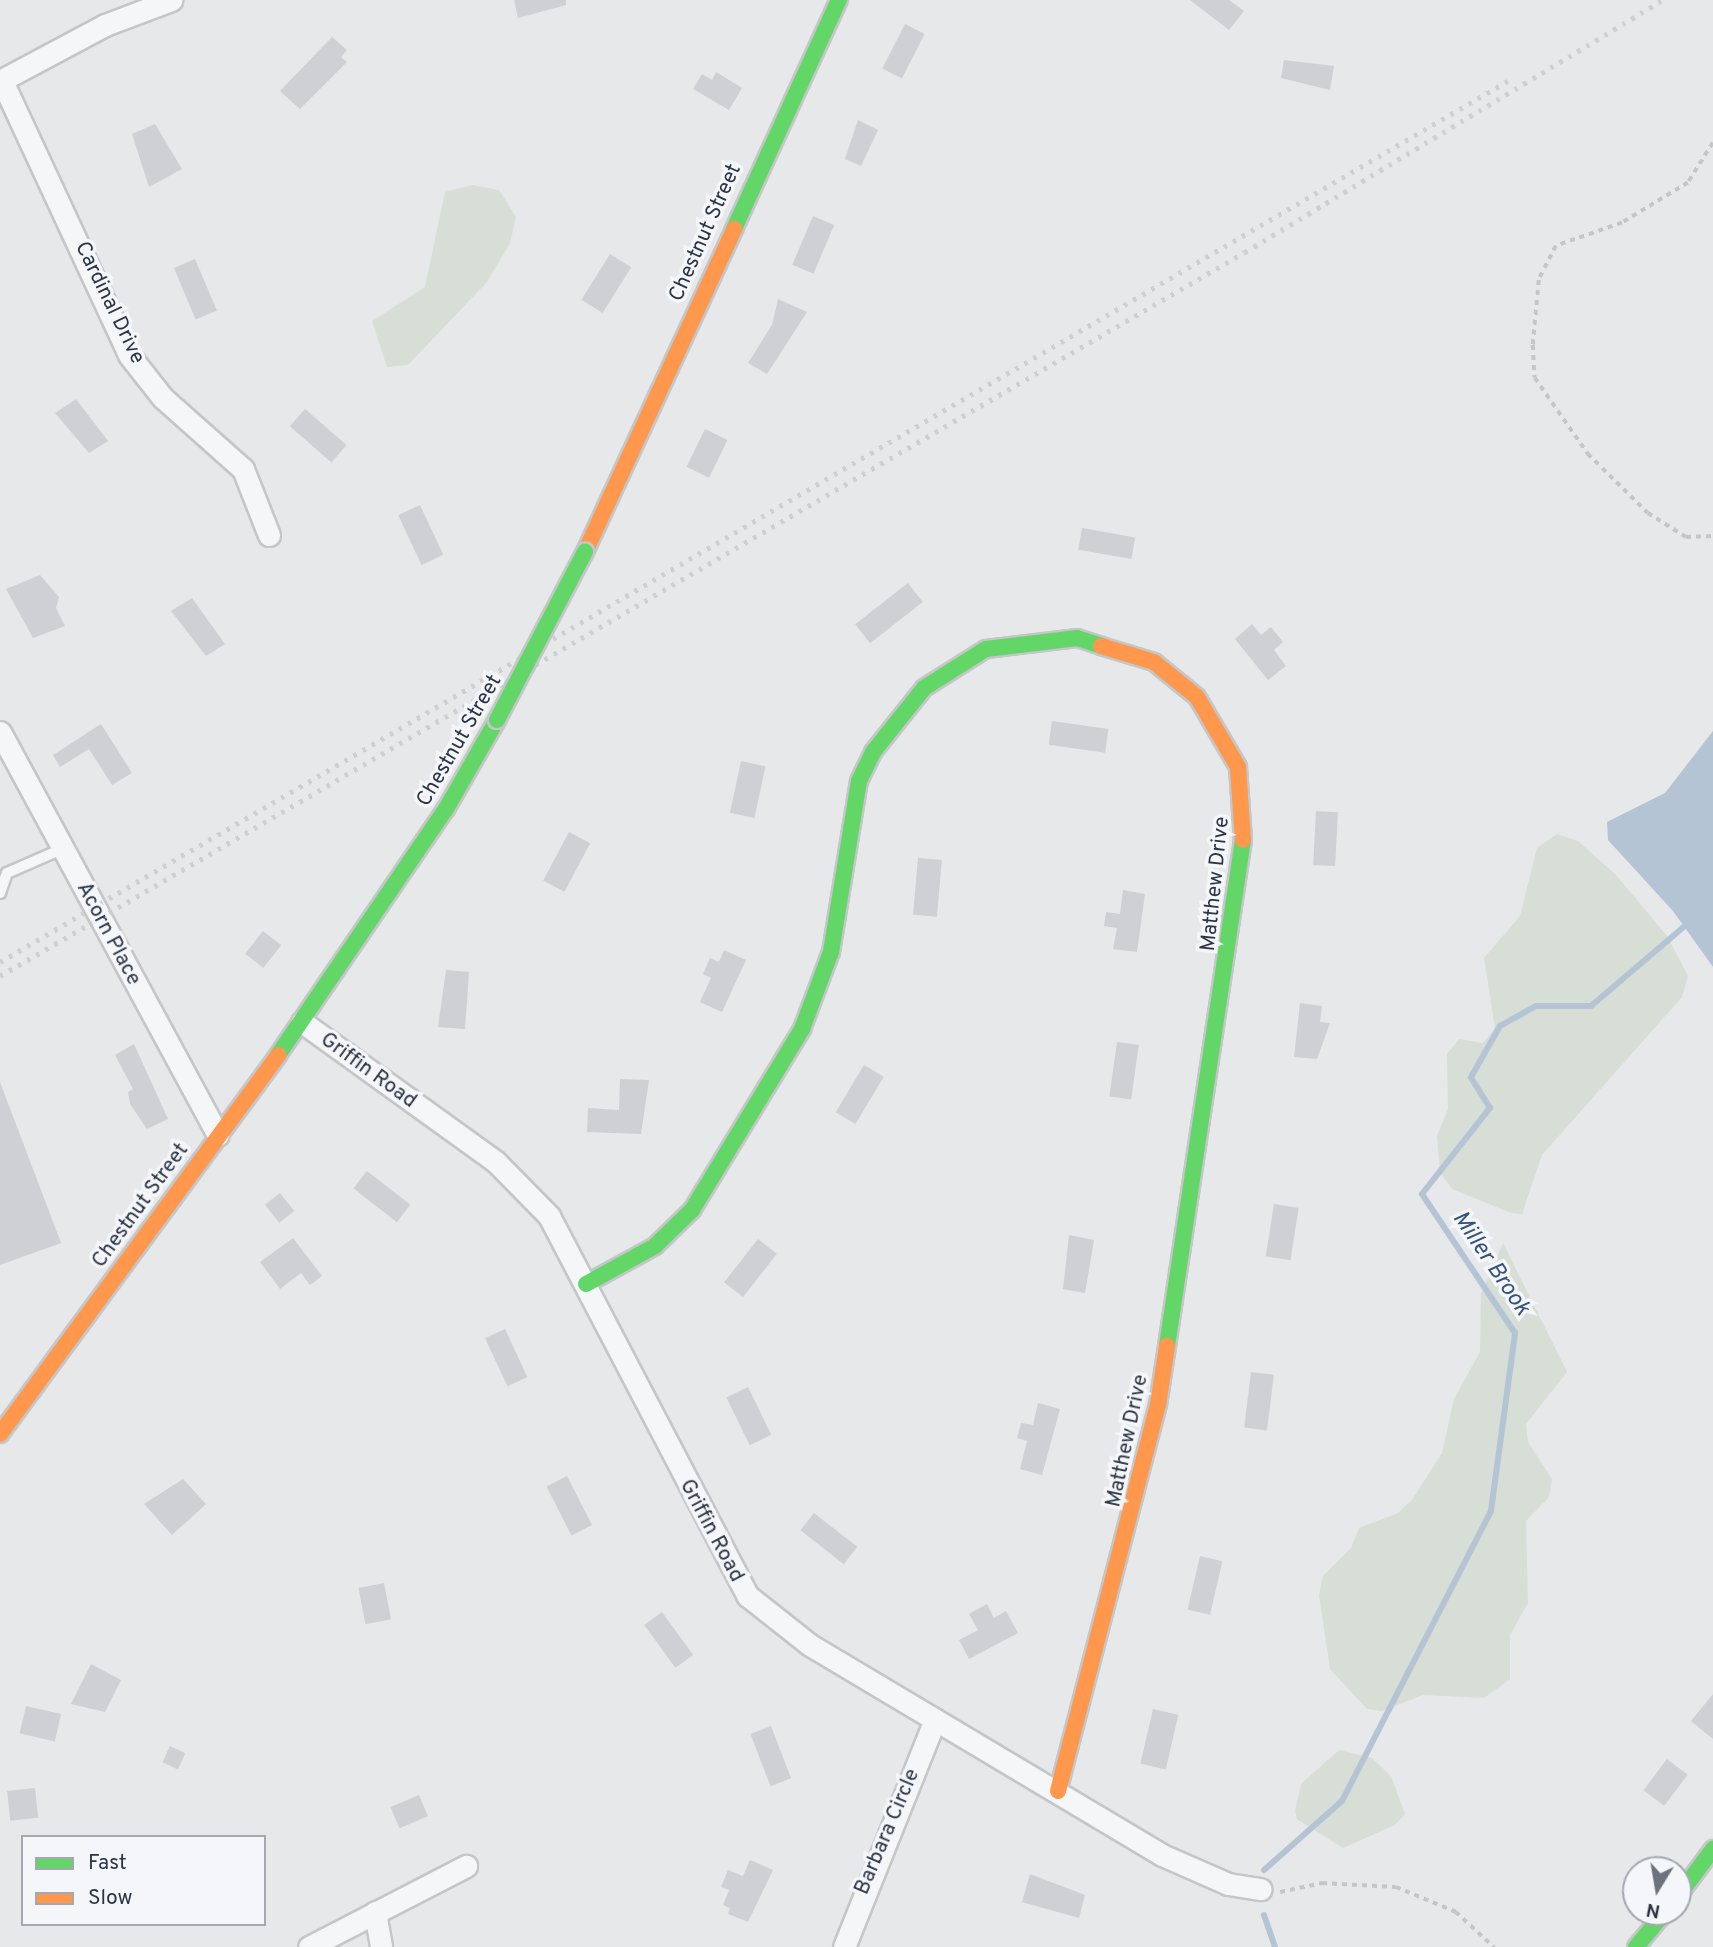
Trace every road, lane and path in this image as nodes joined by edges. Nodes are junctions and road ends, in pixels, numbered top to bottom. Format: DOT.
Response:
graph roads {
  1 [pos="171,0"];
  2 [pos="839,0"];
  3 [pos="1,81"];
  4 [pos="1713,144"];
  5 [pos="269,535"];
  6 [pos="1713,536"];
  7 [pos="0,732"];
  8 [pos="62,849"];
  9 [pos="0,893"];
  10 [pos="302,1022"];
  11 [pos="218,1135"];
  12 [pos="586,1284"];
  13 [pos="3,1423"];
  14 [pos="935,1719"];
  15 [pos="1058,1791"];
  16 [pos="1713,1849"];
  17 [pos="466,1866"];
  18 [pos="1692,1877"];
  19 [pos="1261,1889"];
  20 [pos="375,1912"];
  21 [pos="1653,1926"];
  22 [pos="309,1947"];
  23 [pos="381,1947"];
  24 [pos="844,1947"];
  25 [pos="1494,1947"];
  26 [pos="1636,1947"];
  1 -- 3 [label="street"];
  2 -- 10 [label="street, Chestnut Street, bridge"];
  3 -- 5 [label="street, Cardinal Drive"];
  4 -- 6 [label="path"];
  7 -- 8 [label="street, Acorn Place"];
  8 -- 9 [label="lane"];
  8 -- 11 [label="street, Acorn Place"];
  10 -- 11 [label="street, Chestnut Street"];
  10 -- 12 [label="street, Griffin Road"];
  11 -- 13 [label="street, Chestnut Street"];
  12 -- 14 [label="street, Griffin Road"];
  12 -- 15 [label="street, Matthew Drive"];
  14 -- 15 [label="street, Griffin Road"];
  14 -- 24 [label="street, Barbara Circle"];
  15 -- 19 [label="street, Griffin Road"];
  16 -- 18 [label="street"];
  17 -- 20 [label="street"];
  19 -- 25 [label="path"];
  20 -- 22 [label="street"];
  20 -- 23 [label="street"];
  21 -- 26 [label="street"];
}
